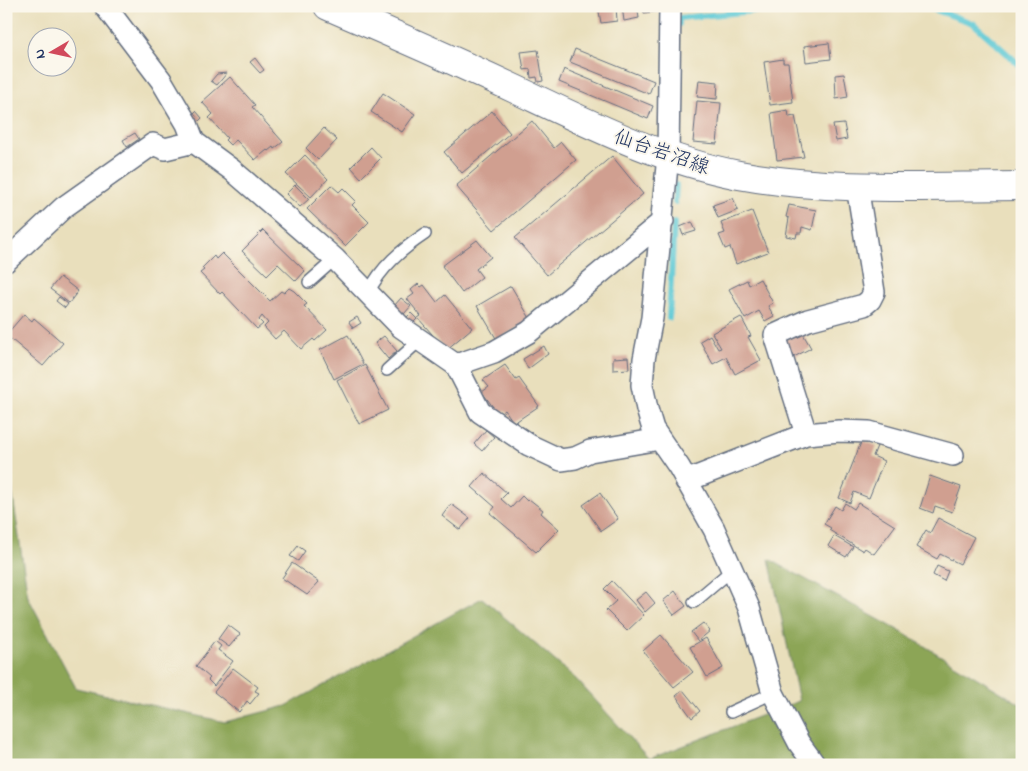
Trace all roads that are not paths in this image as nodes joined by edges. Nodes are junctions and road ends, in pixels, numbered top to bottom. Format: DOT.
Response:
graph roads {
  1 [pos="105,6"];
  2 [pos="328,6"];
  3 [pos="670,6"];
  4 [pos="194,142"];
  5 [pos="668,156"];
  6 [pos="857,186"];
  7 [pos="1022,186"];
  8 [pos="663,221"];
  9 [pos="425,234"];
  10 [pos="335,259"];
  11 [pos="6,261"];
  12 [pos="309,282"];
  13 [pos="368,293"];
  14 [pos="419,341"];
  15 [pos="456,365"];
  16 [pos="387,370"];
  17 [pos="806,434"];
  18 [pos="660,439"];
  19 [pos="953,455"];
  20 [pos="686,481"];
  21 [pos="732,570"];
  22 [pos="694,602"];
  23 [pos="774,693"];
  24 [pos="731,712"];
  25 [pos="815,765"];
  1 -- 4 [label="street"];
  2 -- 5 [label="main road, 仙台岩沼線"];
  3 -- 5 [label="street"];
  4 -- 10 [label="street"];
  4 -- 11 [label="street"];
  5 -- 6 [label="main road, 仙台岩沼線"];
  5 -- 8 [label="street"];
  6 -- 7 [label="main road, 仙台岩沼線"];
  6 -- 17 [label="street"];
  8 -- 15 [label="street"];
  8 -- 18 [label="street"];
  9 -- 13 [label="lane"];
  10 -- 12 [label="lane"];
  10 -- 13 [label="street"];
  13 -- 14 [label="street"];
  14 -- 15 [label="street"];
  14 -- 16 [label="lane"];
  15 -- 18 [label="street"];
  17 -- 19 [label="street"];
  17 -- 20 [label="street"];
  18 -- 20 [label="street"];
  20 -- 21 [label="street"];
  21 -- 22 [label="lane"];
  21 -- 23 [label="street"];
  23 -- 24 [label="lane"];
  23 -- 25 [label="street"];
}
